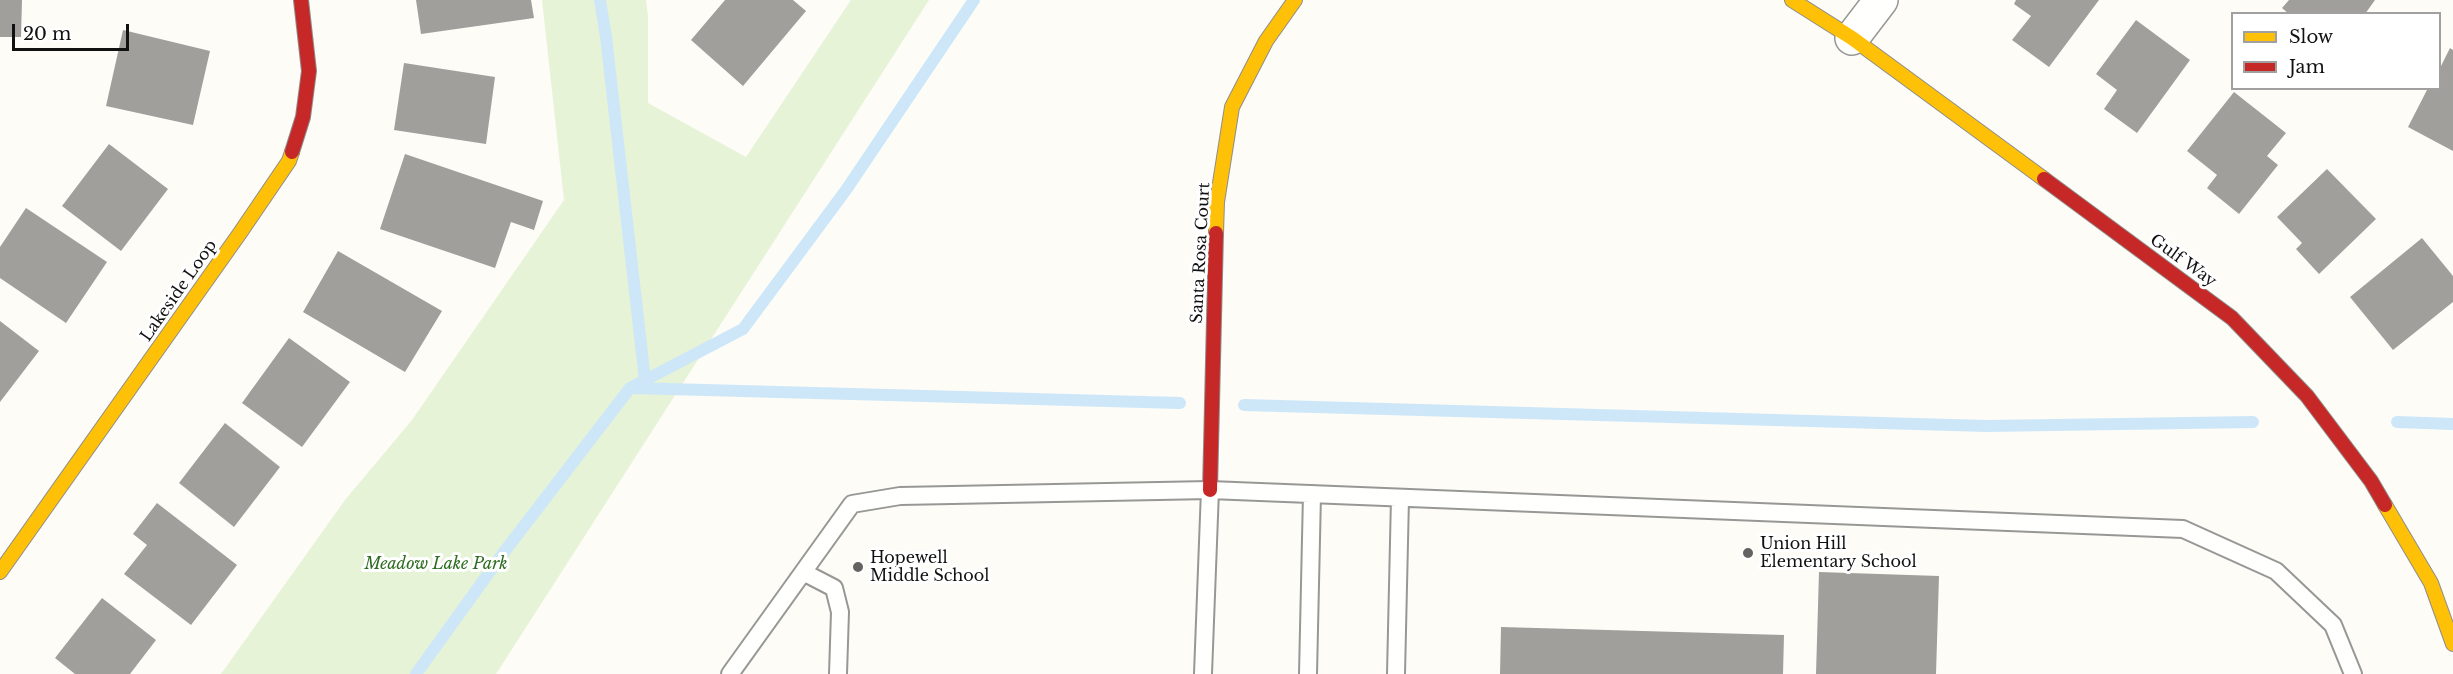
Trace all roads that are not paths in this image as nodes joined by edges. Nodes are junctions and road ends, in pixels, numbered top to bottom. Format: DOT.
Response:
graph roads {
  1 [pos="301,0"];
  2 [pos="1294,0"];
  3 [pos="1792,0"];
  4 [pos="1881,0"];
  5 [pos="1852,38"];
  6 [pos="1210,490"];
  7 [pos="1312,494"];
  8 [pos="1400,498"];
  9 [pos="0,572"];
  10 [pos="803,572"];
  11 [pos="2453,644"];
  12 [pos="730,674"];
  13 [pos="838,674"];
  14 [pos="1203,674"];
  15 [pos="1308,674"];
  16 [pos="1396,674"];
  17 [pos="2354,674"];
  1 -- 9 [label="street, Lakeside Loop"];
  2 -- 6 [label="street, Santa Rosa Court"];
  3 -- 5 [label="street, Gulf Way"];
  4 -- 5 [label="street"];
  5 -- 11 [label="street, Gulf Way"];
  6 -- 7 [label="lane"];
  6 -- 10 [label="lane"];
  6 -- 14 [label="lane"];
  7 -- 8 [label="lane"];
  7 -- 15 [label="lane"];
  8 -- 16 [label="lane"];
  8 -- 17 [label="lane"];
  10 -- 12 [label="lane"];
  10 -- 13 [label="lane"];
}
